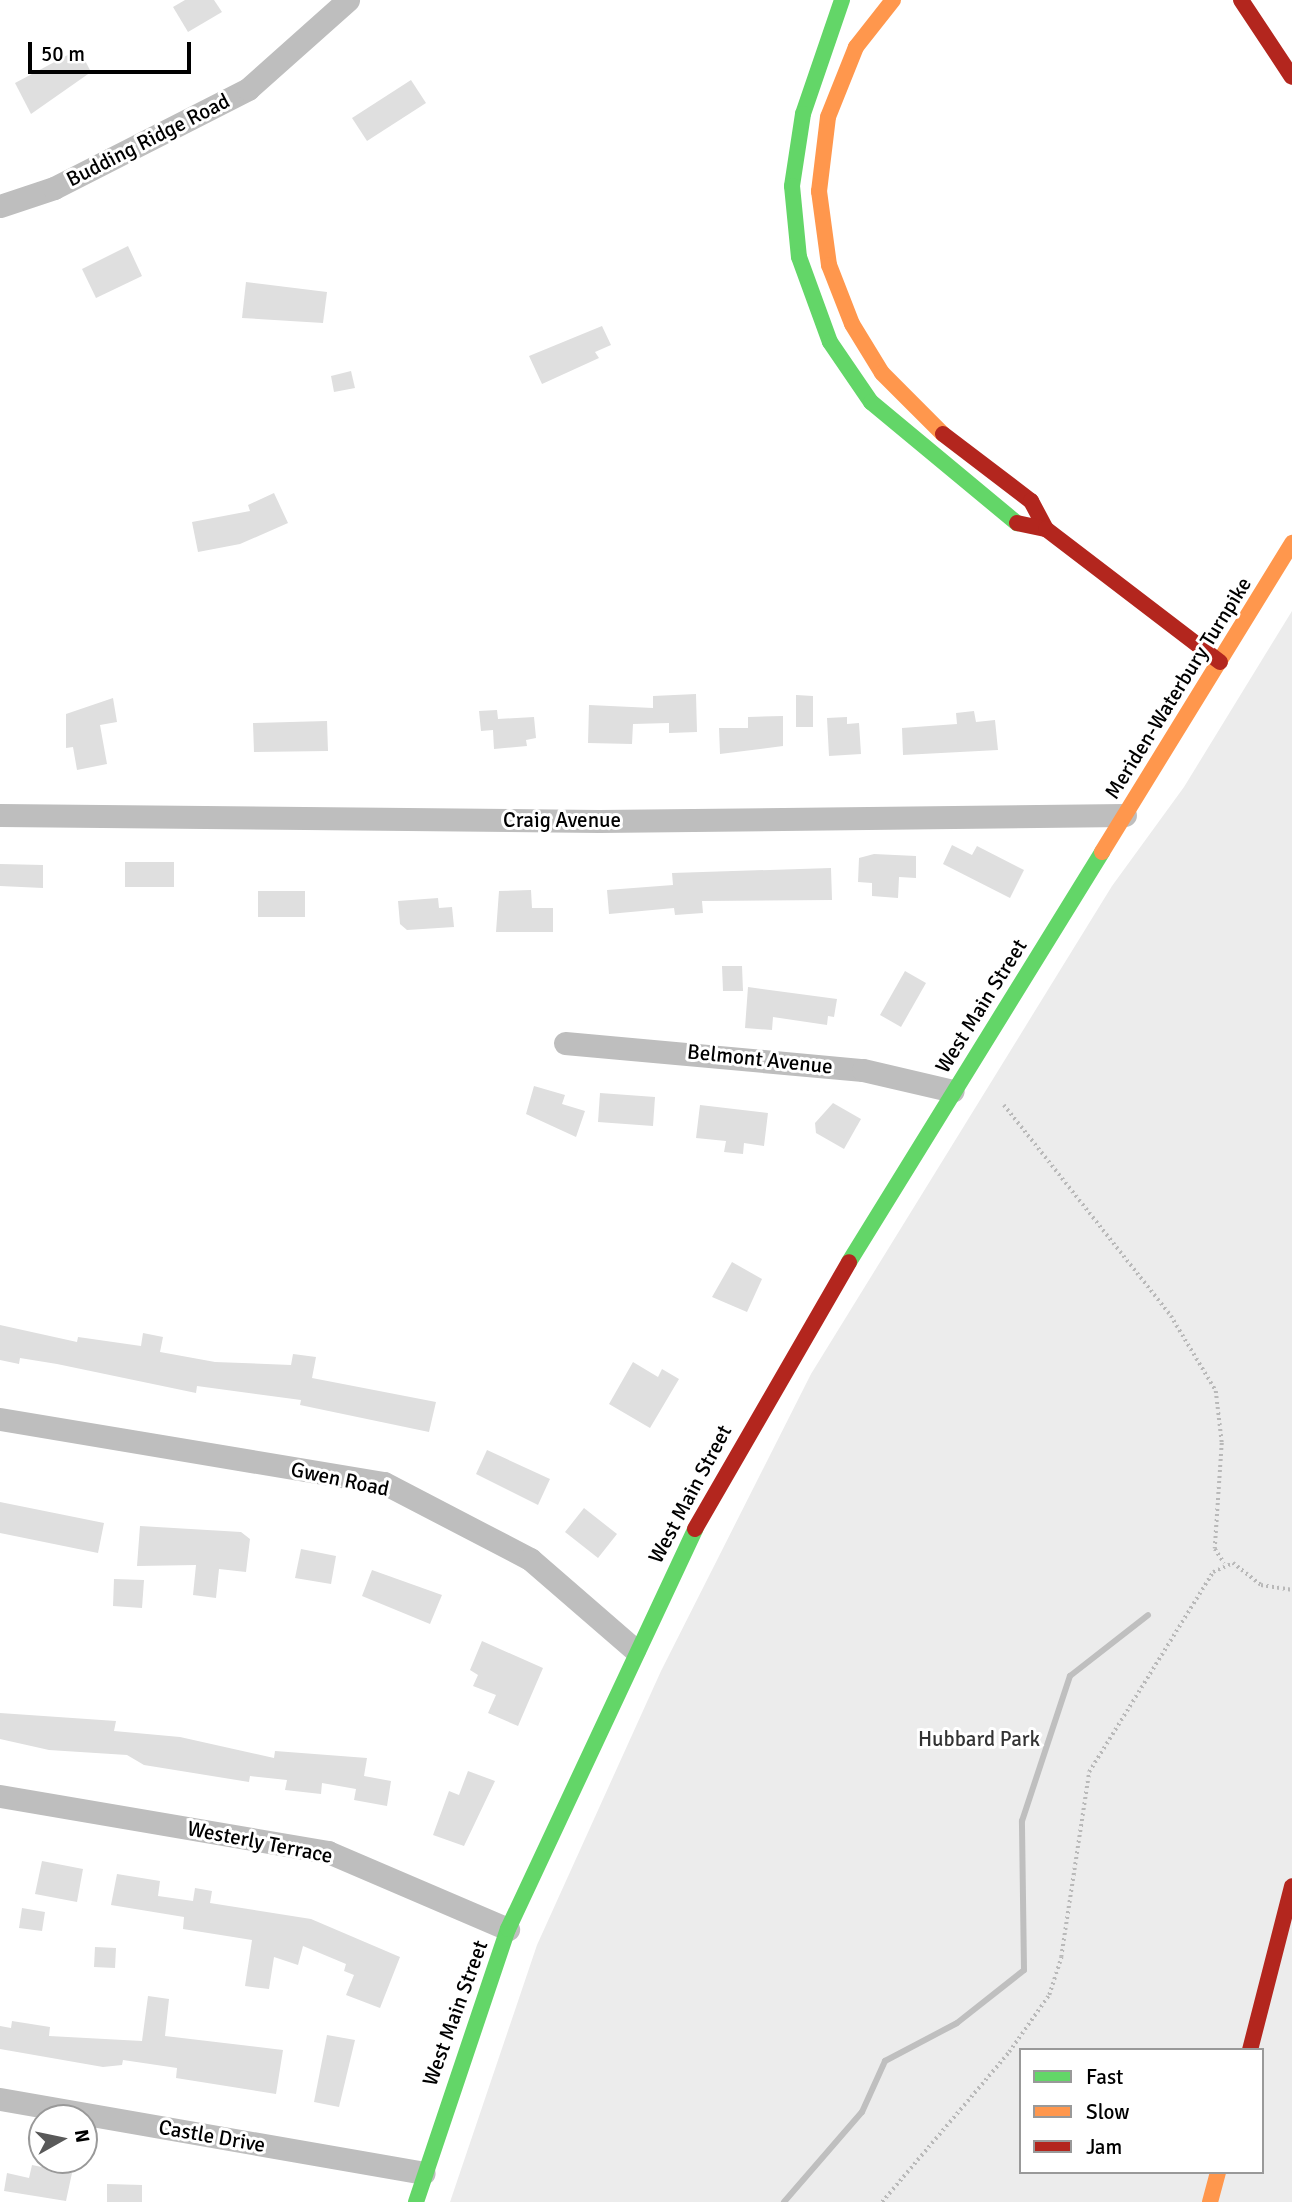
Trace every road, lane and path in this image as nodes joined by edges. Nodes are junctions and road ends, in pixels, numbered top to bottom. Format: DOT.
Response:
graph roads {
  1 [pos="348,0"];
  2 [pos="842,0"];
  3 [pos="893,0"];
  4 [pos="1241,0"];
  5 [pos="1292,77"];
  6 [pos="0,206"];
  7 [pos="1046,529"];
  8 [pos="1292,543"];
  9 [pos="1220,662"];
  10 [pos="0,815"];
  11 [pos="1125,815"];
  12 [pos="1100,854"];
  13 [pos="565,1043"];
  14 [pos="953,1091"];
  15 [pos="1004,1105"];
  16 [pos="0,1419"];
  17 [pos="1224,1563"];
  18 [pos="1292,1590"];
  19 [pos="634,1649"];
  20 [pos="0,1796"];
  21 [pos="1292,1886"];
  22 [pos="508,1929"];
  23 [pos="1251,2048"];
  24 [pos="0,2099"];
  25 [pos="424,2173"];
  26 [pos="1217,2174"];
  27 [pos="416,2202"];
  28 [pos="882,2202"];
  29 [pos="1210,2202"];
  1 -- 6 [label="street, Budding Ridge Road"];
  2 -- 7 [label="main road"];
  3 -- 7 [label="main road"];
  4 -- 5 [label="main road"];
  7 -- 9 [label="main road"];
  8 -- 9 [label="main road, Meriden-Waterbury Turnpike"];
  9 -- 11 [label="main road, Meriden-Waterbury Turnpike"];
  10 -- 11 [label="street, Craig Avenue"];
  11 -- 12 [label="main road, Meriden-Waterbury Turnpike"];
  12 -- 14 [label="main road, West Main Street"];
  13 -- 14 [label="street, Belmont Avenue"];
  14 -- 19 [label="main road, West Main Street"];
  15 -- 17 [label="path"];
  16 -- 19 [label="street, Gwen Road"];
  17 -- 18 [label="path"];
  17 -- 28 [label="path"];
  19 -- 22 [label="main road, West Main Street"];
  20 -- 22 [label="street, Westerly Terrace"];
  21 -- 23 [label="main road"];
  22 -- 25 [label="main road, West Main Street"];
  24 -- 25 [label="street, Castle Drive"];
  25 -- 27 [label="main road, West Main Street"];
  26 -- 29 [label="main road"];
}
